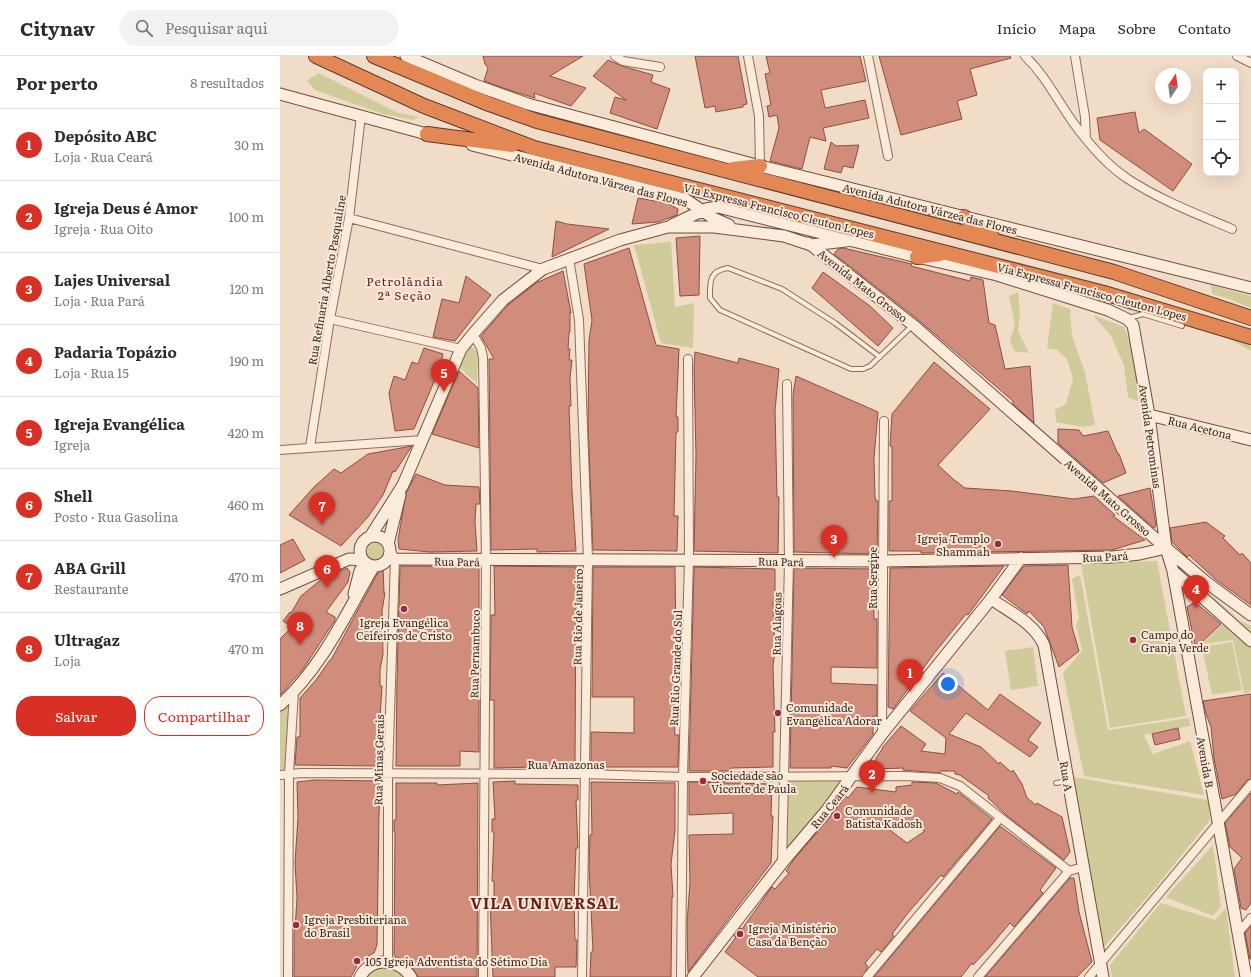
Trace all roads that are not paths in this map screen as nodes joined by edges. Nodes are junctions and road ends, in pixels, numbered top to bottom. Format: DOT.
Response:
graph roads {
  1 [pos="316,56"];
  2 [pos="374,56"];
  3 [pos="406,56"];
  4 [pos="615,56"];
  5 [pos="748,56"];
  6 [pos="868,56"];
  7 [pos="1074,56"];
  8 [pos="1237,56"];
  9 [pos="1027,57"];
  10 [pos="1251,63"];
  11 [pos="660,67"];
  12 [pos="280,94"];
  13 [pos="361,116"];
  14 [pos="427,134"];
  15 [pos="1086,139"];
  16 [pos="534,148"];
  17 [pos="888,156"];
  18 [pos="760,166"];
  19 [pos="723,170"];
  20 [pos="702,211"];
  21 [pos="964,217"];
  22 [pos="349,218"];
  23 [pos="783,223"];
  24 [pos="668,227"];
  25 [pos="1232,229"];
  26 [pos="739,230"];
  27 [pos="852,240"];
  28 [pos="837,242"];
  29 [pos="999,242"];
  30 [pos="812,245"];
  31 [pos="951,253"];
  32 [pos="917,257"];
  33 [pos="569,258"];
  34 [pos="832,261"];
  35 [pos="543,268"];
  36 [pos="1251,288"];
  37 [pos="1251,318"];
  38 [pos="330,319"];
  39 [pos="1130,322"];
  40 [pos="913,325"];
  41 [pos="1182,326"];
  42 [pos="473,334"];
  43 [pos="1251,336"];
  44 [pos="462,349"];
  45 [pos="880,357"];
  46 [pos="688,359"];
  47 [pos="787,384"];
  48 [pos="1149,415"];
  49 [pos="884,421"];
  50 [pos="423,440"];
  51 [pos="1251,440"];
  52 [pos="310,447"];
  53 [pos="280,450"];
  54 [pos="402,485"];
  55 [pos="370,538"];
  56 [pos="361,546"];
  57 [pos="1166,548"];
  58 [pos="390,554"];
  59 [pos="1021,558"];
  60 [pos="588,559"];
  61 [pos="689,559"];
  62 [pos="486,561"];
  63 [pos="789,561"];
  64 [pos="883,561"];
  65 [pos="367,563"];
  66 [pos="328,568"];
  67 [pos="1173,571"];
  68 [pos="280,589"];
  69 [pos="991,599"];
  70 [pos="1251,615"];
  71 [pos="1251,640"];
  72 [pos="294,692"];
  73 [pos="280,705"];
  74 [pos="882,734"];
  75 [pos="289,774"];
  76 [pos="388,774"];
  77 [pos="585,774"];
  78 [pos="280,775"];
  79 [pos="483,775"];
  80 [pos="783,776"];
  81 [pos="683,777"];
  82 [pos="852,777"];
  83 [pos="1068,781"];
  84 [pos="1056,783"];
  85 [pos="1251,784"];
  86 [pos="1000,818"];
  87 [pos="1217,825"];
  88 [pos="782,864"];
  89 [pos="1084,867"];
  90 [pos="1069,872"];
  91 [pos="1251,918"];
  92 [pos="1238,933"];
  93 [pos="388,961"];
  94 [pos="1101,964"];
  95 [pos="288,977"];
  96 [pos="360,977"];
  97 [pos="411,977"];
  98 [pos="483,977"];
  99 [pos="582,977"];
  100 [pos="681,977"];
  101 [pos="693,977"];
  102 [pos="867,977"];
  103 [pos="978,977"];
  104 [pos="1089,977"];
  105 [pos="1103,977"];
  106 [pos="1246,977"];
  1 -- 16 [label="highway, Via Expressa Francisco Cleuton Lopes"];
  2 -- 19 [label="highway, Via Expressa Francisco Cleuton Lopes"];
  3 -- 18 [label="street, Avenida Adutora Várzea das Flores"];
  4 -- 11 [label="street"];
  5 -- 18 [label="street"];
  6 -- 17 [label="street"];
  7 -- 15 [label="street"];
  8 -- 10 [label="street"];
  9 -- 15 [label="street"];
  12 -- 13 [label="street, Avenida Adutora Várzea das Flores"];
  13 -- 14 [label="street, Avenida Adutora Várzea das Flores"];
  13 -- 22 [label="street, Rua Refinaria Alberto Pasqualine"];
  14 -- 16 [label="highway"];
  14 -- 20 [label="street, Avenida Adutora Várzea das Flores"];
  15 -- 25 [label="street"];
  16 -- 31 [label="highway, Via Expressa Francisco Cleuton Lopes"];
  18 -- 19 [label="highway"];
  18 -- 21 [label="street, Avenida Adutora Várzea das Flores"];
  19 -- 29 [label="highway, Via Expressa Francisco Cleuton Lopes"];
  20 -- 23 [label="street, Avenida Adutora Várzea das Flores"];
  20 -- 24 [label="street"];
  20 -- 26 [label="street"];
  21 -- 29 [label="highway"];
  21 -- 36 [label="street, Avenida Adutora Várzea das Flores"];
  22 -- 35 [label="street"];
  22 -- 38 [label="street, Rua Refinaria Alberto Pasqualine"];
  23 -- 27 [label="street, Avenida Adutora Várzea das Flores"];
  23 -- 30 [label="street"];
  24 -- 26 [label="street, Avenida Mato Grosso"];
  24 -- 33 [label="street, Avenida Mato Grosso"];
  26 -- 30 [label="street, Avenida Mato Grosso"];
  27 -- 28 [label="street"];
  27 -- 32 [label="street, Avenida Adutora Várzea das Flores"];
  28 -- 30 [label="street"];
  28 -- 34 [label="street"];
  29 -- 37 [label="highway, Via Expressa Francisco Cleuton Lopes"];
  30 -- 34 [label="street, Avenida Mato Grosso"];
  31 -- 32 [label="highway"];
  31 -- 43 [label="highway, Via Expressa Francisco Cleuton Lopes"];
  32 -- 39 [label="street, Avenida Adutora Várzea das Flores"];
  33 -- 35 [label="street, Avenida Mato Grosso"];
  33 -- 60 [label="street, Rua Rio de Janeiro"];
  34 -- 40 [label="street, Avenida Mato Grosso"];
  35 -- 42 [label="street, Avenida Mato Grosso"];
  38 -- 44 [label="street"];
  38 -- 52 [label="street, Rua Refinaria Alberto Pasqualine"];
  39 -- 41 [label="lane"];
  39 -- 48 [label="street, Avenida Petrominas"];
  40 -- 45 [label="lane"];
  40 -- 57 [label="street, Avenida Mato Grosso"];
  42 -- 44 [label="street, Avenida Mato Grosso"];
  42 -- 62 [label="street, Rua Pernambuco"];
  44 -- 50 [label="street, Avenida Mato Grosso"];
  45 -- 45 [label="lane"];
  46 -- 61 [label="street, Rua Rio Grande do Sul"];
  47 -- 63 [label="street, Rua Alagoas"];
  48 -- 51 [label="street, Rua Acetona"];
  48 -- 57 [label="street, Avenida Petrominas"];
  49 -- 64 [label="street, Rua Sergipe"];
  50 -- 52 [label="street"];
  50 -- 54 [label="street, Avenida Mato Grosso"];
  52 -- 53 [label="street"];
  54 -- 55 [label="street"];
  54 -- 58 [label="street"];
  55 -- 56 [label="street"];
  55 -- 58 [label="street"];
  56 -- 65 [label="street"];
  56 -- 66 [label="street"];
  57 -- 59 [label="street, Rua Pará"];
  57 -- 67 [label="street, Avenida B"];
  57 -- 70 [label="street, Avenida Mato Grosso"];
  58 -- 62 [label="street, Rua Pará"];
  58 -- 65 [label="street"];
  58 -- 76 [label="street, Rua Minas Gerais"];
  59 -- 64 [label="street, Rua Pará"];
  59 -- 69 [label="street, Rua Ceará"];
  60 -- 61 [label="street, Rua Pará"];
  60 -- 62 [label="street, Rua Pará"];
  60 -- 77 [label="street, Rua Rio de Janeiro"];
  61 -- 63 [label="street, Rua Pará"];
  61 -- 81 [label="street, Rua Rio Grande do Sul"];
  62 -- 79 [label="street, Rua Pernambuco"];
  63 -- 64 [label="street, Rua Pará"];
  63 -- 80 [label="street, Rua Alagoas"];
  64 -- 74 [label="street, Rua Sergipe"];
  65 -- 66 [label="street"];
  65 -- 72 [label="street"];
  66 -- 68 [label="street"];
  67 -- 71 [label="street"];
  67 -- 87 [label="street, Avenida B"];
  69 -- 74 [label="street, Rua Ceará"];
  69 -- 83 [label="street, Rua A"];
  72 -- 73 [label="street"];
  72 -- 75 [label="street"];
  74 -- 82 [label="street, Rua Ceará"];
  75 -- 76 [label="street, Rua Amazonas"];
  75 -- 78 [label="street, Rua Amazonas"];
  75 -- 95 [label="street"];
  76 -- 79 [label="street, Rua Amazonas"];
  76 -- 93 [label="street, Rua Minas Gerais"];
  77 -- 79 [label="street, Rua Amazonas"];
  77 -- 81 [label="street, Rua Amazonas"];
  77 -- 99 [label="street, Rua Rio de Janeiro"];
  79 -- 98 [label="street, Rua Pernambuco"];
  80 -- 81 [label="street, Rua Amazonas"];
  80 -- 82 [label="street, Rua Amazonas"];
  80 -- 88 [label="street, Rua Alagoas"];
  81 -- 100 [label="street, Rua Rio Grande do Sul"];
  82 -- 86 [label="street, Rua Amazonas"];
  82 -- 88 [label="street, Rua Ceará"];
  83 -- 84 [label="lane"];
  83 -- 89 [label="street, Rua A"];
  85 -- 87 [label="street"];
  86 -- 90 [label="street, Rua Amazonas"];
  86 -- 102 [label="street"];
  87 -- 92 [label="street, Avenida B"];
  87 -- 94 [label="street"];
  88 -- 101 [label="street, Rua Ceará"];
  89 -- 90 [label="street"];
  89 -- 94 [label="street, Rua A"];
  90 -- 103 [label="street"];
  91 -- 92 [label="street"];
  92 -- 106 [label="street, Avenida B"];
  93 -- 96 [label="street"];
  93 -- 97 [label="street"];
  94 -- 104 [label="street"];
  94 -- 105 [label="street, Rua A"];
}
